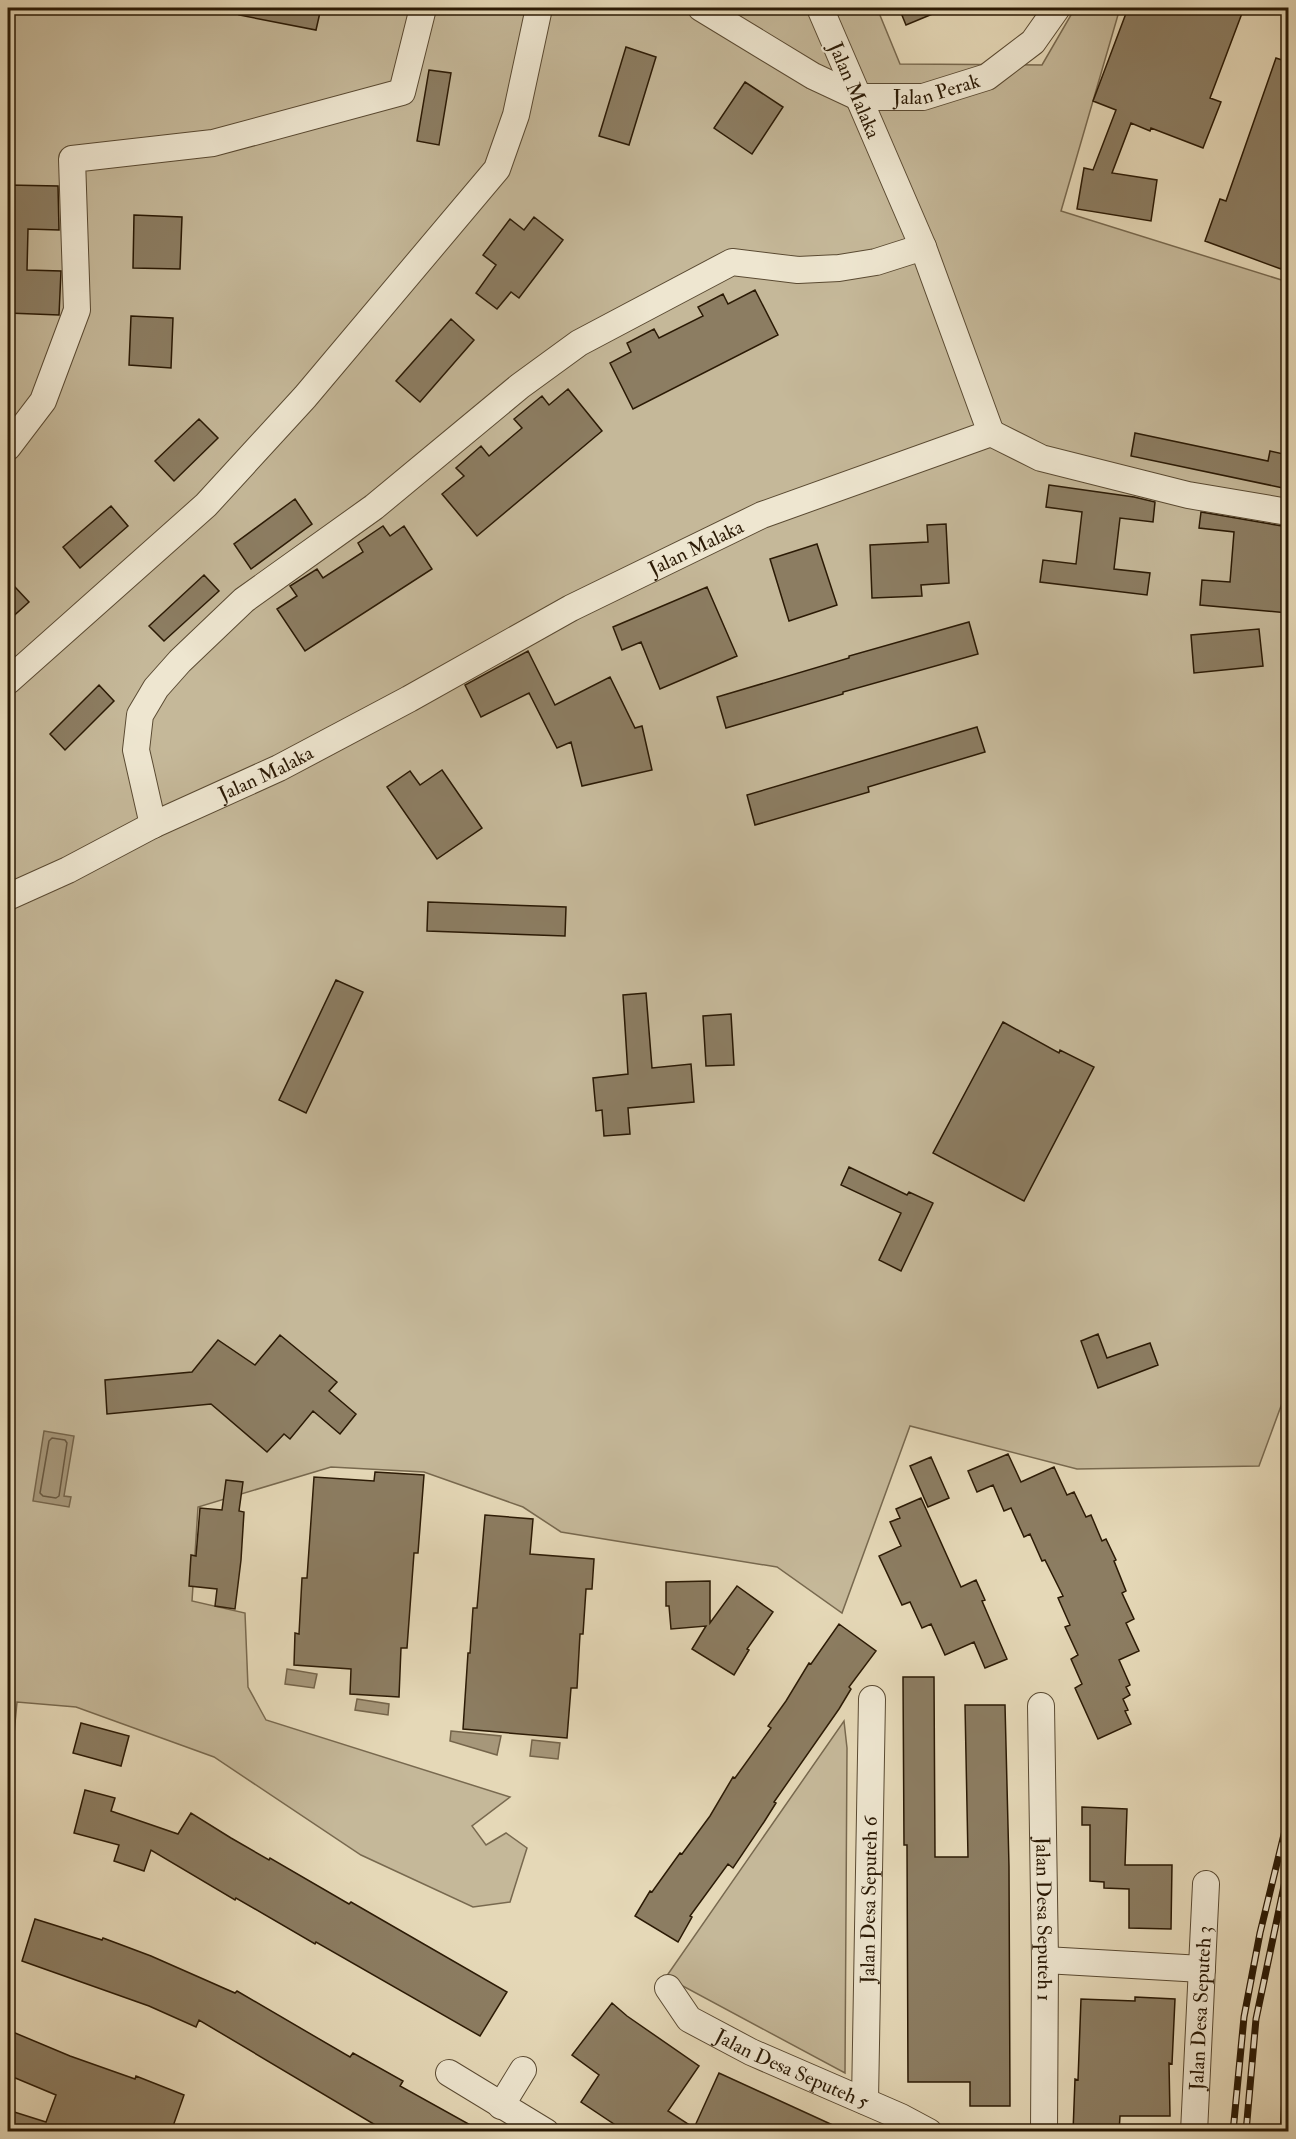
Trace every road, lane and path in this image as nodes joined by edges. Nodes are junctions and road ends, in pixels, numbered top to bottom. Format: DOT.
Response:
graph roads {
  1 [pos="423,8"];
  2 [pos="538,8"];
  3 [pos="701,8"];
  4 [pos="739,8"];
  5 [pos="820,8"];
  6 [pos="1057,8"];
  7 [pos="762,46"];
  8 [pos="858,98"];
  9 [pos="923,247"];
  10 [pos="991,433"];
  11 [pos="8,447"];
  12 [pos="1288,512"];
  13 [pos="8,681"];
  14 [pos="153,825"];
  15 [pos="8,897"];
  16 [pos="872,1699"];
  17 [pos="1041,1706"];
  18 [pos="1206,1884"];
  19 [pos="1045,1960"];
  20 [pos="1202,1969"];
  21 [pos="669,1988"];
  22 [pos="523,2070"];
  23 [pos="449,2073"];
  24 [pos="865,2101"];
  25 [pos="501,2106"];
  26 [pos="898,2124"];
  27 [pos="546,2132"];
  28 [pos="929,2132"];
  29 [pos="1044,2132"];
  30 [pos="1194,2132"];
  1 -- 11 [label="street"];
  2 -- 13 [label="street"];
  3 -- 7 [label="street, Jalan Perak"];
  4 -- 7 [label="street"];
  5 -- 8 [label="street, Jalan Malaka"];
  6 -- 8 [label="street, Jalan Perak"];
  7 -- 8 [label="street, Jalan Perak"];
  8 -- 9 [label="street, Jalan Malaka"];
  9 -- 10 [label="street, Jalan Malaka"];
  9 -- 14 [label="street"];
  10 -- 12 [label="street"];
  10 -- 14 [label="street, Jalan Malaka"];
  14 -- 15 [label="street, Jalan Malaka"];
  16 -- 24 [label="street, Jalan Desa Seputeh 6"];
  17 -- 19 [label="street, Jalan Desa Seputeh 1"];
  18 -- 20 [label="street, Jalan Desa Seputeh 3"];
  19 -- 20 [label="street"];
  19 -- 29 [label="street, Jalan Desa Seputeh 1"];
  20 -- 30 [label="street, Jalan Desa Seputeh 3"];
  21 -- 24 [label="street, Jalan Desa Seputeh 5"];
  22 -- 25 [label="street"];
  23 -- 25 [label="street"];
  24 -- 26 [label="street, Jalan Desa Seputeh 5"];
  25 -- 27 [label="street"];
  26 -- 28 [label="street, Jalan Desa Seputeh 5"];
}
